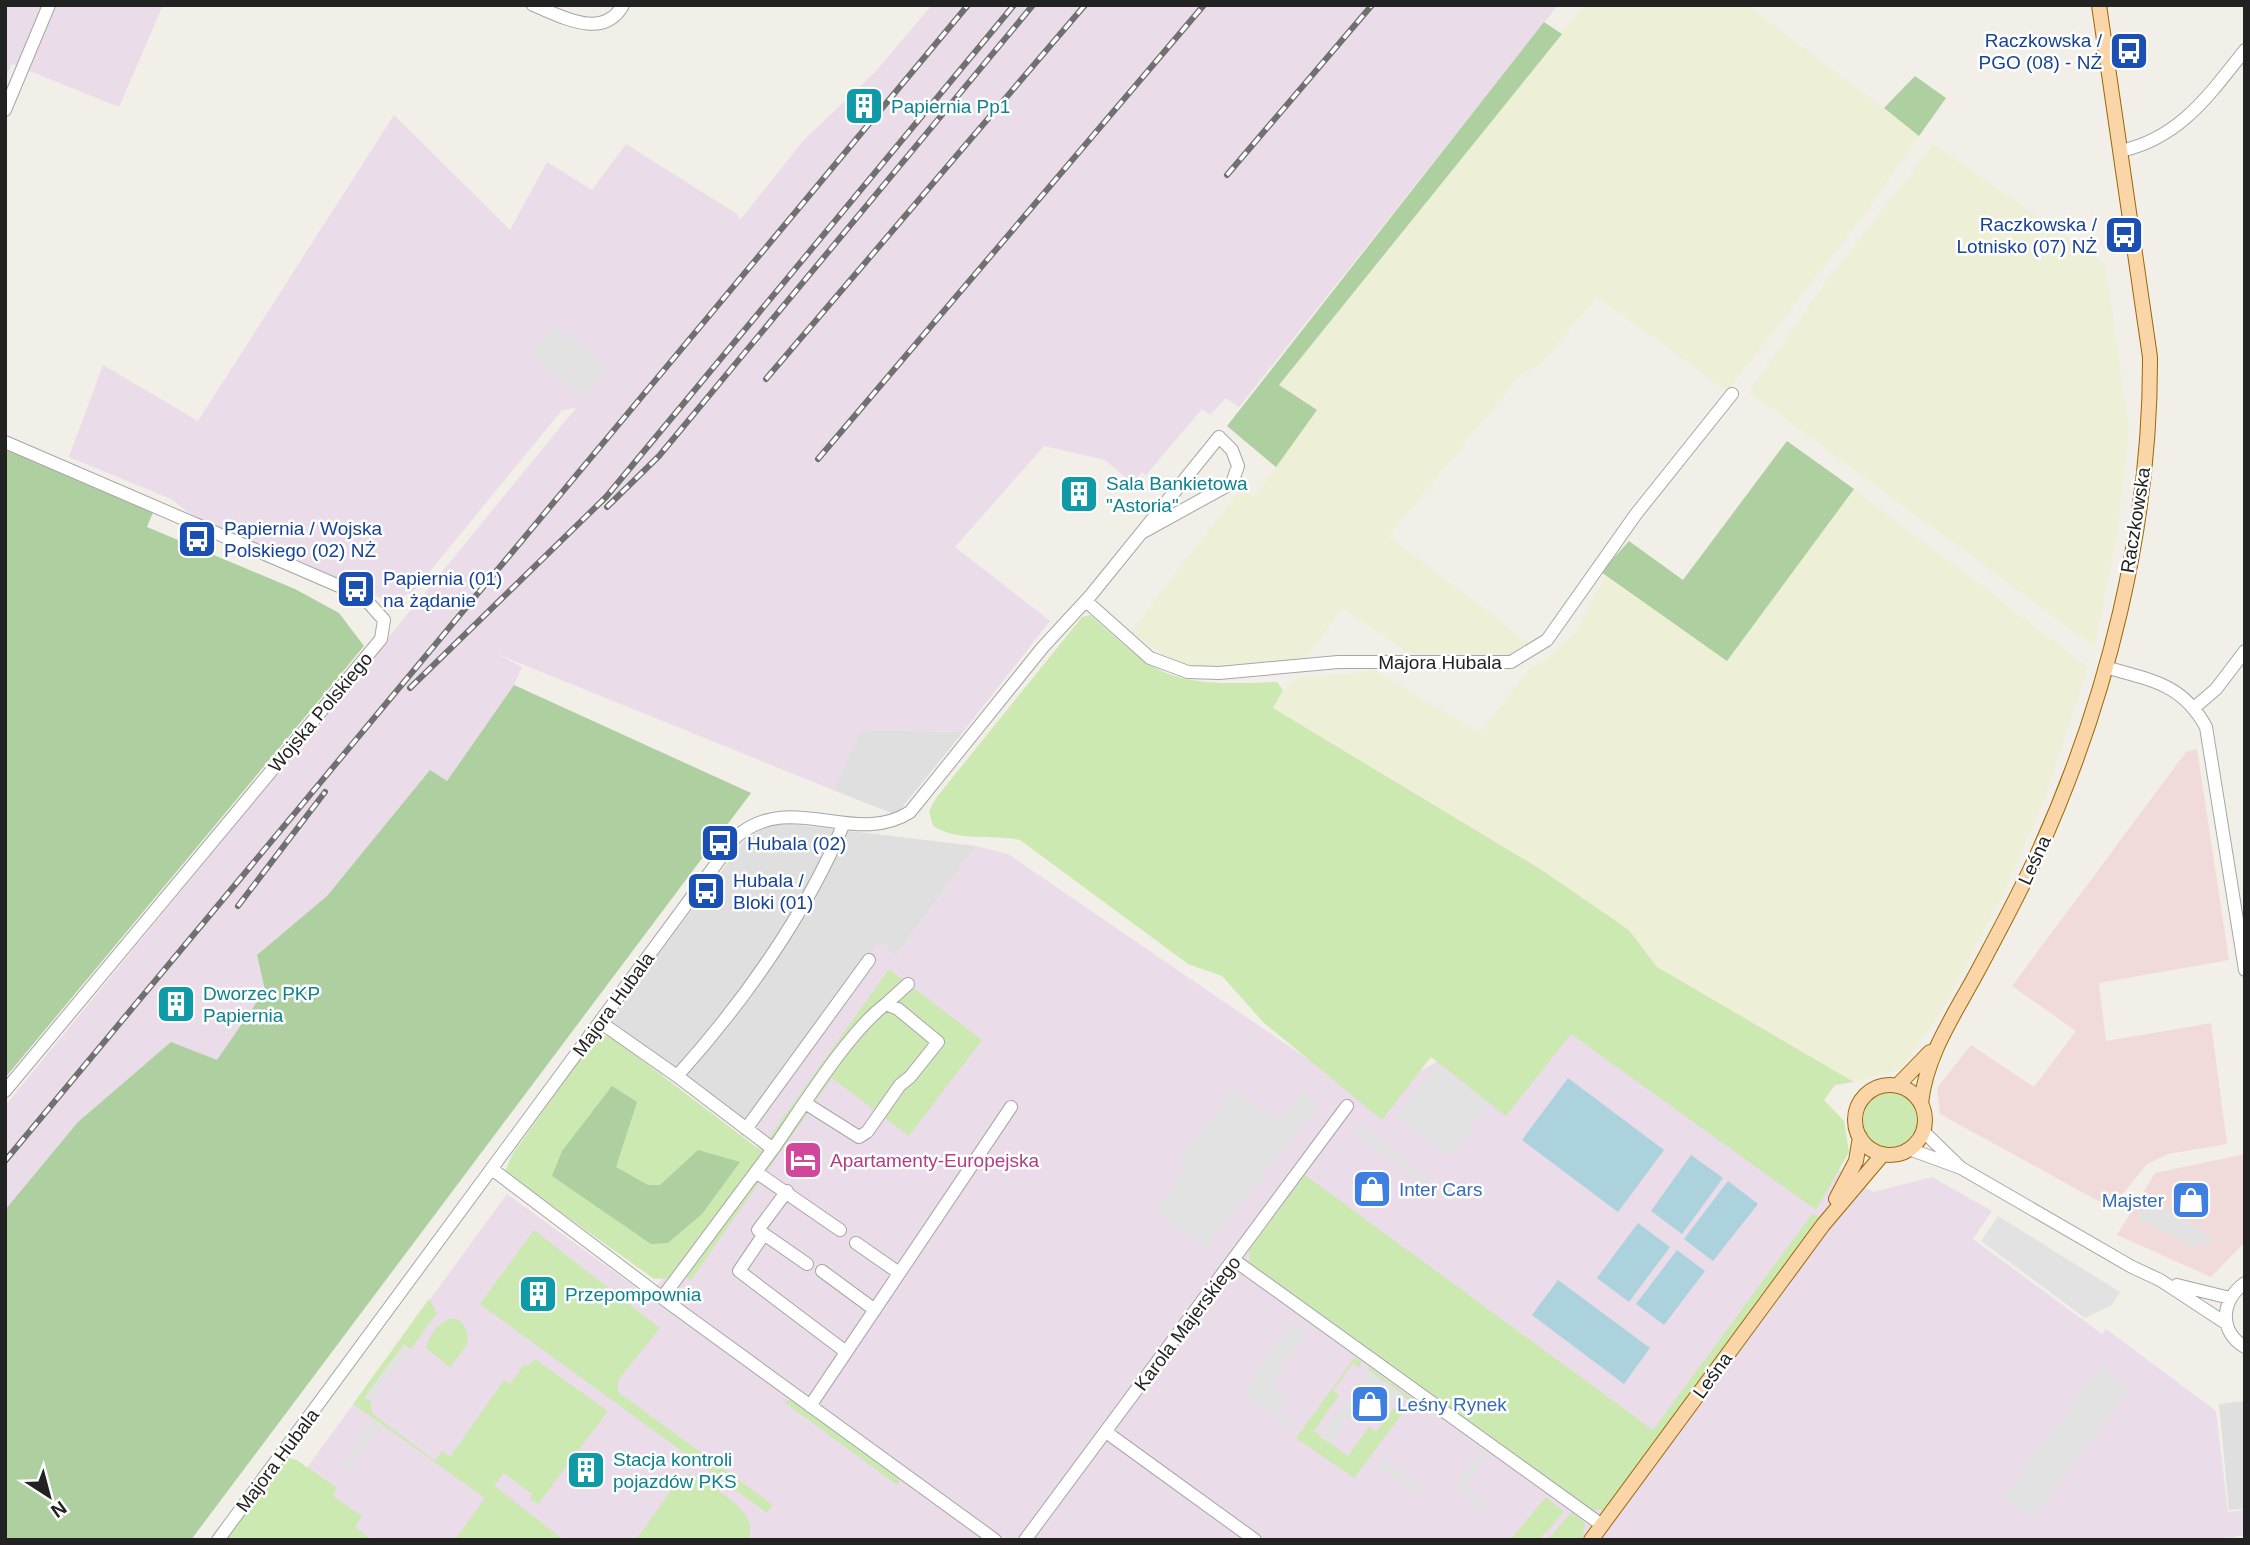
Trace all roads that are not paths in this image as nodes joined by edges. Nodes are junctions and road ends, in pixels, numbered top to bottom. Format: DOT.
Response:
graph roads {
  1 [pos="49,5"];
  2 [pos="533,5"];
  3 [pos="623,5"];
  4 [pos="2099,5"];
  5 [pos="2245,50"];
  6 [pos="5,110"];
  7 [pos="2121,151"];
  8 [pos="1732,394"];
  9 [pos="5,442"];
  10 [pos="1143,532"];
  11 [pos="1086,601"];
  12 [pos="2245,651"];
  13 [pos="2105,667"];
  14 [pos="2195,707"];
  15 [pos="844,823"];
  16 [pos="869,960"];
  17 [pos="2245,970"];
  18 [pos="908,984"];
  19 [pos="886,1004"];
  20 [pos="600,1022"];
  21 [pos="1938,1043"];
  22 [pos="677,1076"];
  23 [pos="1897,1086"];
  24 [pos="5,1091"];
  25 [pos="805,1103"];
  26 [pos="1921,1103"];
  27 [pos="1347,1105"];
  28 [pos="1011,1107"];
  29 [pos="746,1129"];
  30 [pos="1923,1131"];
  31 [pos="1860,1137"];
  32 [pos="773,1149"];
  33 [pos="1909,1149"];
  34 [pos="1883,1154"];
  35 [pos="1961,1168"];
  36 [pos="492,1169"];
  37 [pos="756,1172"];
  38 [pos="787,1191"];
  39 [pos="1823,1225"];
  40 [pos="840,1230"];
  41 [pos="764,1234"];
  42 [pos="856,1243"];
  43 [pos="1234,1260"];
  44 [pos="807,1264"];
  45 [pos="822,1270"];
  46 [pos="899,1273"];
  47 [pos="2160,1280"];
  48 [pos="2245,1283"];
  49 [pos="662,1298"];
  50 [pos="2230,1298"];
  51 [pos="875,1310"];
  52 [pos="2227,1324"];
  53 [pos="2245,1347"];
  54 [pos="846,1352"];
  55 [pos="810,1406"];
  56 [pos="1106,1432"];
  57 [pos="1601,1525"];
  58 [pos="218,1540"];
  59 [pos="995,1540"];
  60 [pos="1025,1540"];
  61 [pos="1255,1540"];
  62 [pos="1590,1540"];
  1 -- 6 [label="street"];
  2 -- 3 [label="street"];
  4 -- 7 [label="main road, Raczkowska"];
  5 -- 7 [label="street"];
  7 -- 13 [label="main road, Raczkowska"];
  8 -- 11 [label="street, Majora Hubala"];
  9 -- 24 [label="street, Wojska Polskiego"];
  10 -- 10 [label="street, Majora Hubala"];
  10 -- 11 [label="street, Majora Hubala"];
  11 -- 15 [label="street, Majora Hubala"];
  12 -- 14 [label="street"];
  13 -- 14 [label="street"];
  13 -- 21 [label="main road, Leśna"];
  14 -- 17 [label="street"];
  15 -- 20 [label="street, Majora Hubala"];
  15 -- 22 [label="street"];
  16 -- 29 [label="street"];
  18 -- 19 [label="street"];
  19 -- 25 [label="street"];
  19 -- 25 [label="street"];
  20 -- 22 [label="street"];
  20 -- 36 [label="street, Majora Hubala"];
  21 -- 23 [label="main road, Leśna"];
  21 -- 26 [label="main road, Leśna"];
  22 -- 29 [label="street"];
  23 -- 26 [label="main road"];
  23 -- 31 [label="main road"];
  25 -- 32 [label="street"];
  26 -- 30 [label="main road"];
  27 -- 43 [label="street, Karola Majerskiego"];
  28 -- 46 [label="street"];
  29 -- 32 [label="street"];
  30 -- 33 [label="main road"];
  30 -- 35 [label="street"];
  31 -- 34 [label="main road"];
  31 -- 39 [label="main road, Leśna"];
  32 -- 37 [label="street"];
  33 -- 34 [label="main road"];
  33 -- 35 [label="street"];
  34 -- 39 [label="main road, Leśna"];
  35 -- 47 [label="street"];
  36 -- 49 [label="street"];
  36 -- 58 [label="street, Majora Hubala"];
  37 -- 38 [label="street"];
  37 -- 49 [label="street"];
  38 -- 40 [label="street"];
  38 -- 41 [label="street"];
  39 -- 57 [label="main road, Leśna"];
  41 -- 44 [label="street"];
  41 -- 54 [label="street"];
  42 -- 46 [label="street"];
  43 -- 56 [label="street, Karola Majerskiego"];
  43 -- 57 [label="street"];
  45 -- 51 [label="street"];
  46 -- 51 [label="street"];
  47 -- 50 [label="street"];
  47 -- 52 [label="street"];
  48 -- 50 [label="street"];
  49 -- 55 [label="street"];
  50 -- 52 [label="street"];
  51 -- 54 [label="street"];
  52 -- 53 [label="street"];
  54 -- 55 [label="street"];
  55 -- 59 [label="street"];
  56 -- 60 [label="street, Karola Majerskiego"];
  56 -- 61 [label="street"];
  57 -- 62 [label="main road, Leśna"];
}
